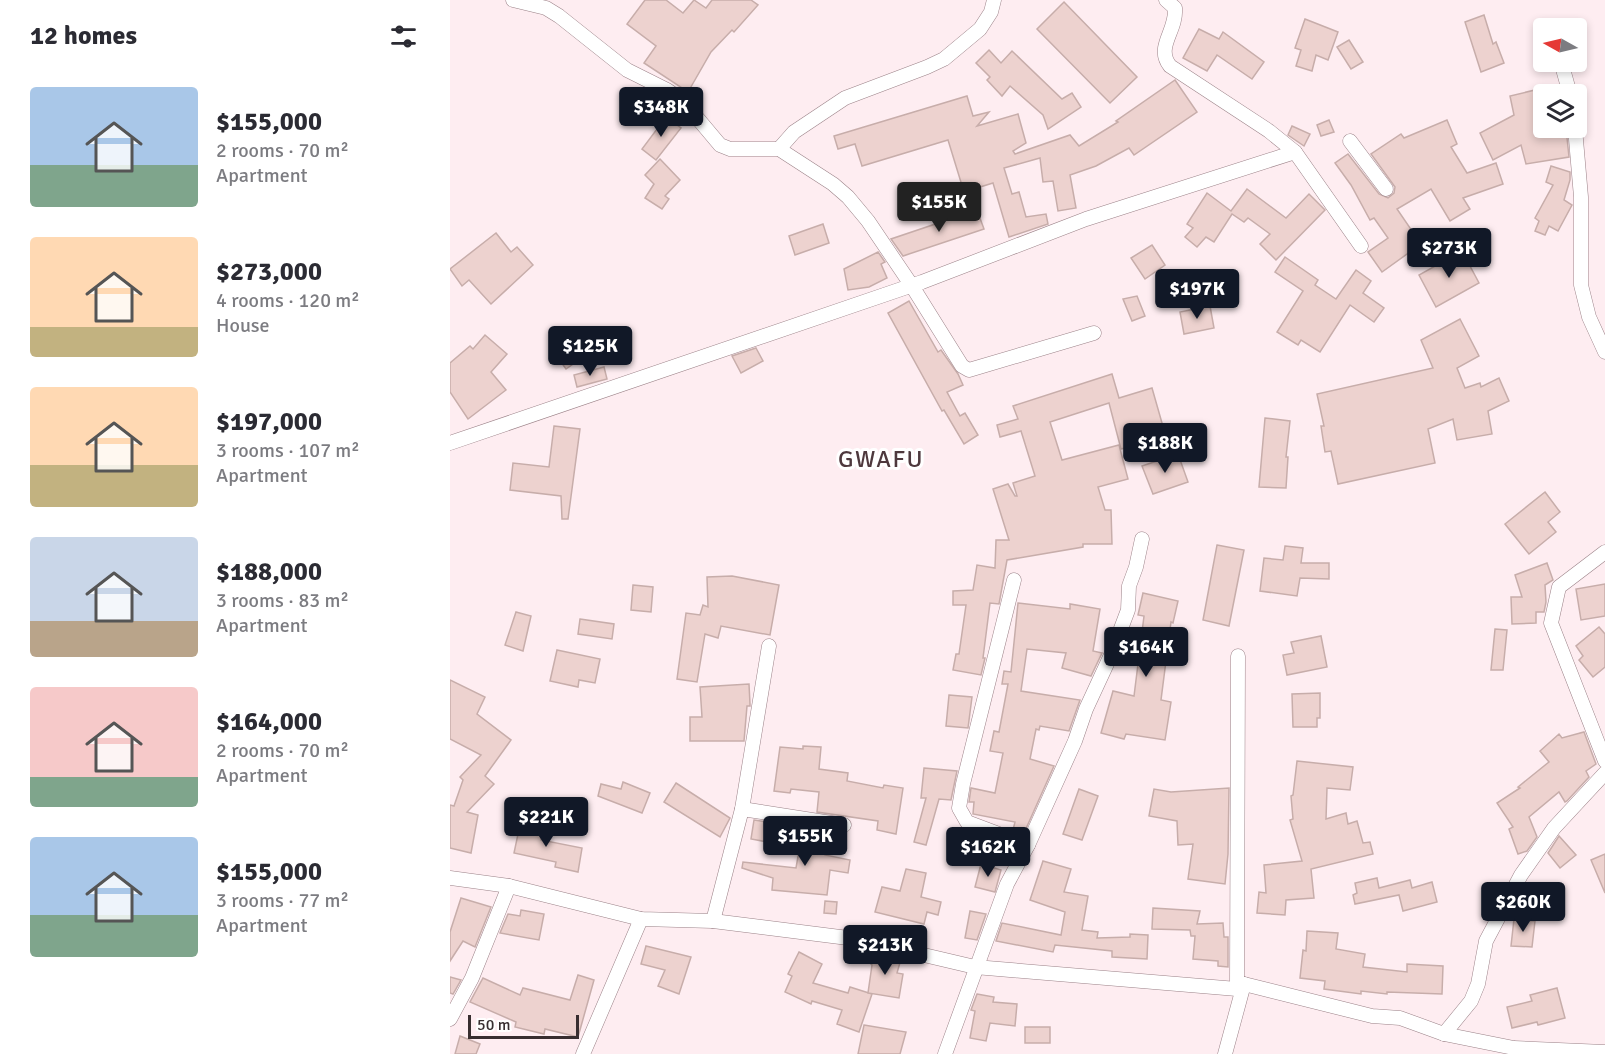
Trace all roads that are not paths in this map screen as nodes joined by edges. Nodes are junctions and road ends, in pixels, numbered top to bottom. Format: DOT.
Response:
graph roads {
  1 [pos="513,0"];
  2 [pos="994,0"];
  3 [pos="1166,0"];
  4 [pos="1576,138"];
  5 [pos="1350,141"];
  6 [pos="779,149"];
  7 [pos="1295,152"];
  8 [pos="1386,189"];
  9 [pos="1361,246"];
  10 [pos="912,286"];
  11 [pos="1094,333"];
  12 [pos="1605,352"];
  13 [pos="450,443"];
  14 [pos="1142,539"];
  15 [pos="1605,552"];
  16 [pos="1014,580"];
  17 [pos="769,646"];
  18 [pos="1238,656"];
  19 [pos="1605,761"];
  20 [pos="1605,772"];
  21 [pos="742,809"];
  22 [pos="844,825"];
  23 [pos="1028,845"];
  24 [pos="450,878"];
  25 [pos="509,886"];
  26 [pos="642,919"];
  27 [pos="713,921"];
  28 [pos="975,967"];
  29 [pos="1240,987"];
  30 [pos="450,1019"];
  31 [pos="1444,1034"];
  32 [pos="1515,1051"];
  33 [pos="1605,1052"];
  34 [pos="583,1054"];
  35 [pos="945,1054"];
  36 [pos="1225,1054"];
  1 -- 6 [label="street"];
  2 -- 6 [label="street"];
  3 -- 7 [label="street"];
  4 -- 12 [label="street"];
  5 -- 8 [label="street"];
  6 -- 10 [label="street"];
  7 -- 9 [label="street"];
  7 -- 10 [label="street"];
  10 -- 11 [label="street"];
  10 -- 13 [label="street"];
  14 -- 23 [label="street"];
  15 -- 19 [label="street"];
  16 -- 23 [label="street"];
  17 -- 21 [label="street"];
  18 -- 29 [label="street"];
  20 -- 31 [label="street"];
  21 -- 22 [label="street"];
  21 -- 27 [label="street"];
  23 -- 28 [label="street"];
  24 -- 25 [label="street"];
  25 -- 26 [label="street"];
  25 -- 30 [label="street"];
  26 -- 27 [label="street"];
  26 -- 34 [label="street"];
  27 -- 28 [label="street"];
  28 -- 29 [label="street"];
  28 -- 35 [label="street"];
  29 -- 31 [label="street"];
  29 -- 36 [label="street"];
  31 -- 32 [label="street"];
  32 -- 33 [label="street"];
}
